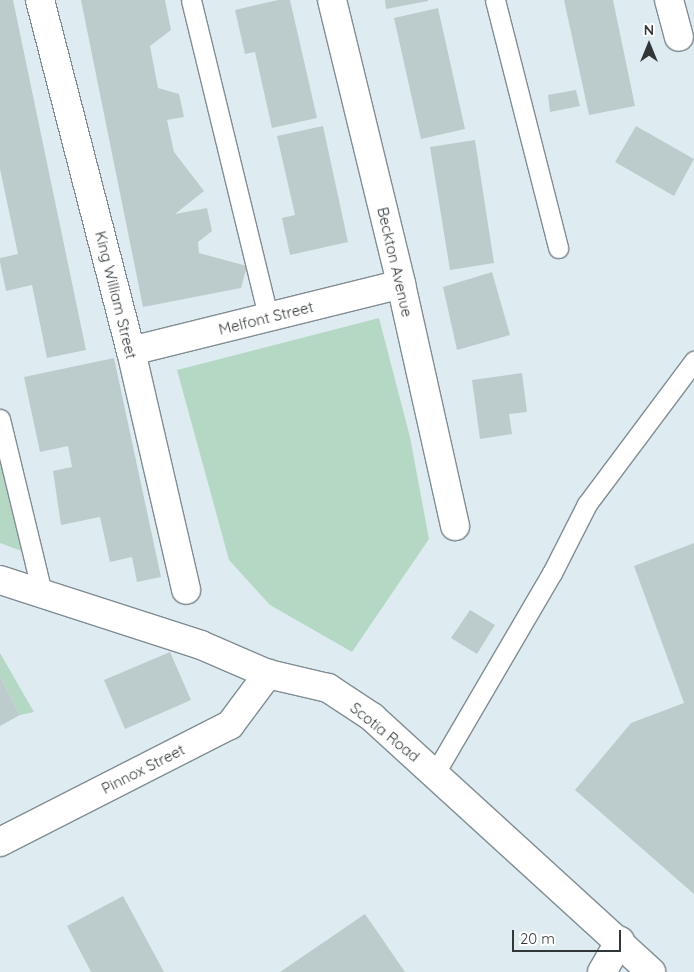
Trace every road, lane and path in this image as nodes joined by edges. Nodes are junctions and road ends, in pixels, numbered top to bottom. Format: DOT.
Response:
graph roads {
  1 [pos="40,0"];
  2 [pos="191,0"];
  3 [pos="332,0"];
  4 [pos="495,0"];
  5 [pos="669,0"];
  6 [pos="679,37"];
  7 [pos="558,248"];
  8 [pos="401,284"];
  9 [pos="268,317"];
  10 [pos="131,351"];
  11 [pos="694,361"];
  12 [pos="0,419"];
  13 [pos="455,526"];
  14 [pos="0,580"];
  15 [pos="186,590"];
  16 [pos="42,593"];
  17 [pos="268,674"];
  18 [pos="436,773"];
  19 [pos="0,842"];
  20 [pos="620,941"];
  21 [pos="602,972"];
  22 [pos="651,972"];
  1 -- 10 [label="street, King William Street"];
  2 -- 9 [label="lane"];
  3 -- 8 [label="street, Beckton Avenue"];
  4 -- 7 [label="lane"];
  5 -- 6 [label="street"];
  8 -- 9 [label="street, Melfont Street"];
  8 -- 13 [label="street, Beckton Avenue"];
  9 -- 10 [label="street, Melfont Street"];
  10 -- 15 [label="street, King William Street"];
  11 -- 18 [label="lane"];
  12 -- 16 [label="lane"];
  14 -- 16 [label="street, Scotia Road"];
  16 -- 17 [label="street, Scotia Road"];
  17 -- 18 [label="street, Scotia Road"];
  17 -- 19 [label="street, Pinnox Street"];
  18 -- 20 [label="street, Scotia Road"];
  20 -- 21 [label="street"];
  20 -- 22 [label="street, Scotia Road"];
}
